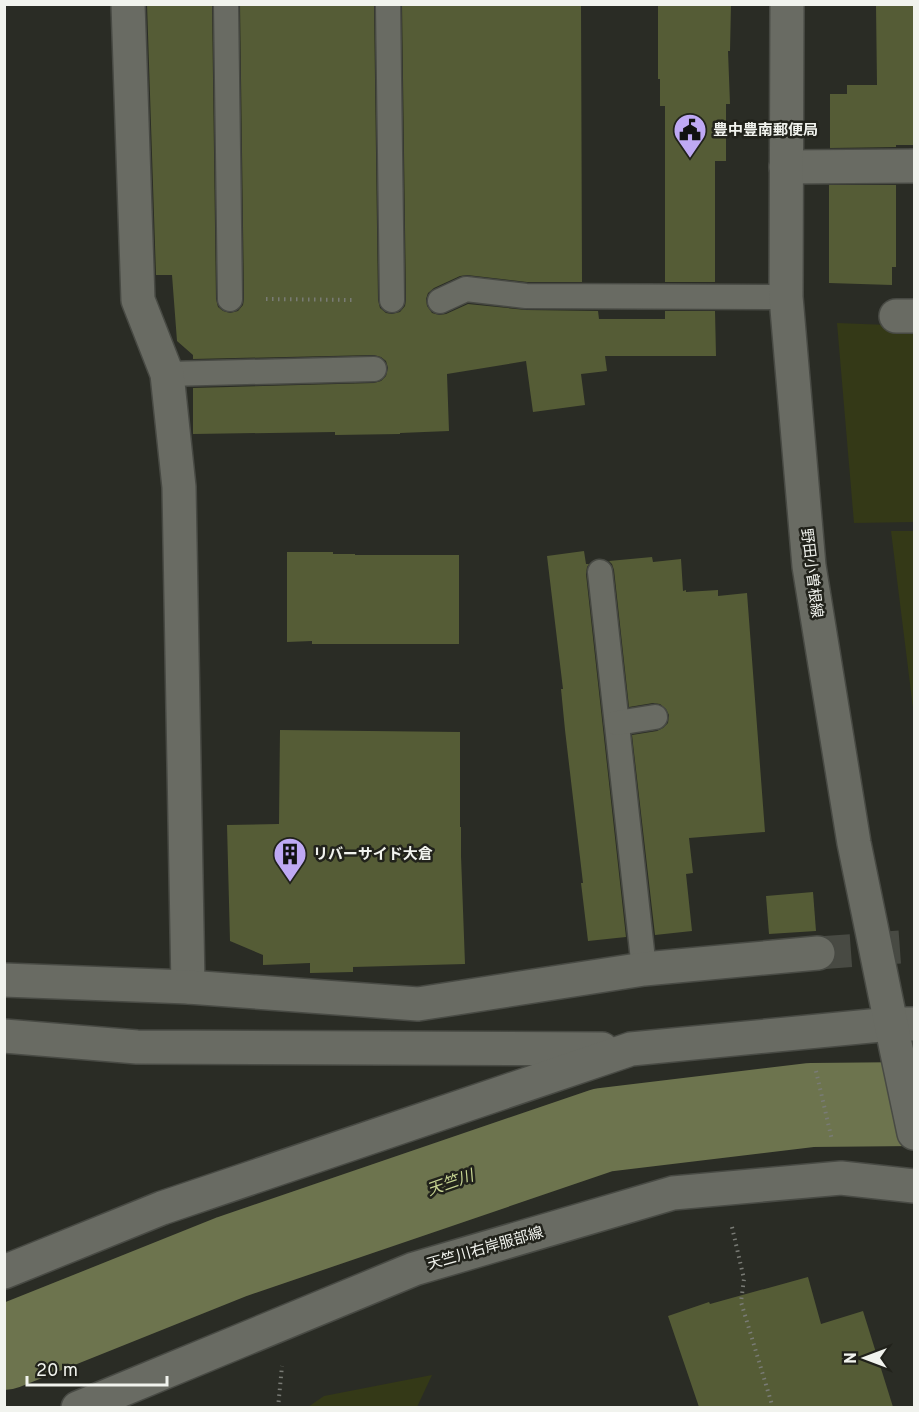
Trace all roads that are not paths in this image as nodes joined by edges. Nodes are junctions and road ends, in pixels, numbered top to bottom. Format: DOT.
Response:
graph roads {
  1 [pos="128,4"];
  2 [pos="226,4"];
  3 [pos="388,4"];
  4 [pos="787,4"];
  5 [pos="915,166"];
  6 [pos="786,167"];
  7 [pos="786,297"];
  8 [pos="230,299"];
  9 [pos="392,300"];
  10 [pos="440,301"];
  11 [pos="374,369"];
  12 [pos="167,374"];
  13 [pos="600,572"];
  14 [pos="655,717"];
  15 [pos="617,723"];
  16 [pos="818,953"];
  17 [pos="644,969"];
  18 [pos="4,980"];
  19 [pos="188,987"];
  20 [pos="900,1032"];
  21 [pos="4,1036"];
  22 [pos="631,1049"];
  23 [pos="915,1133"];
  24 [pos="915,1186"];
  25 [pos="4,1272"];
  26 [pos="78,1407"];
  1 -- 12 [label="street"];
  2 -- 8 [label="lane"];
  3 -- 9 [label="lane"];
  4 -- 6 [label="street, 野田小曽根線"];
  5 -- 6 [label="street"];
  6 -- 7 [label="street, 野田小曽根線"];
  7 -- 10 [label="lane"];
  7 -- 20 [label="street, 野田小曽根線"];
  11 -- 12 [label="lane"];
  12 -- 19 [label="street"];
  13 -- 15 [label="lane"];
  14 -- 15 [label="lane"];
  15 -- 17 [label="lane"];
  16 -- 17 [label="street"];
  17 -- 19 [label="street"];
  18 -- 19 [label="street"];
  20 -- 22 [label="street"];
  20 -- 23 [label="street, 野田小曽根線"];
  21 -- 22 [label="street"];
  22 -- 25 [label="street"];
  24 -- 26 [label="street, 天竺川右岸服部線"];
}
